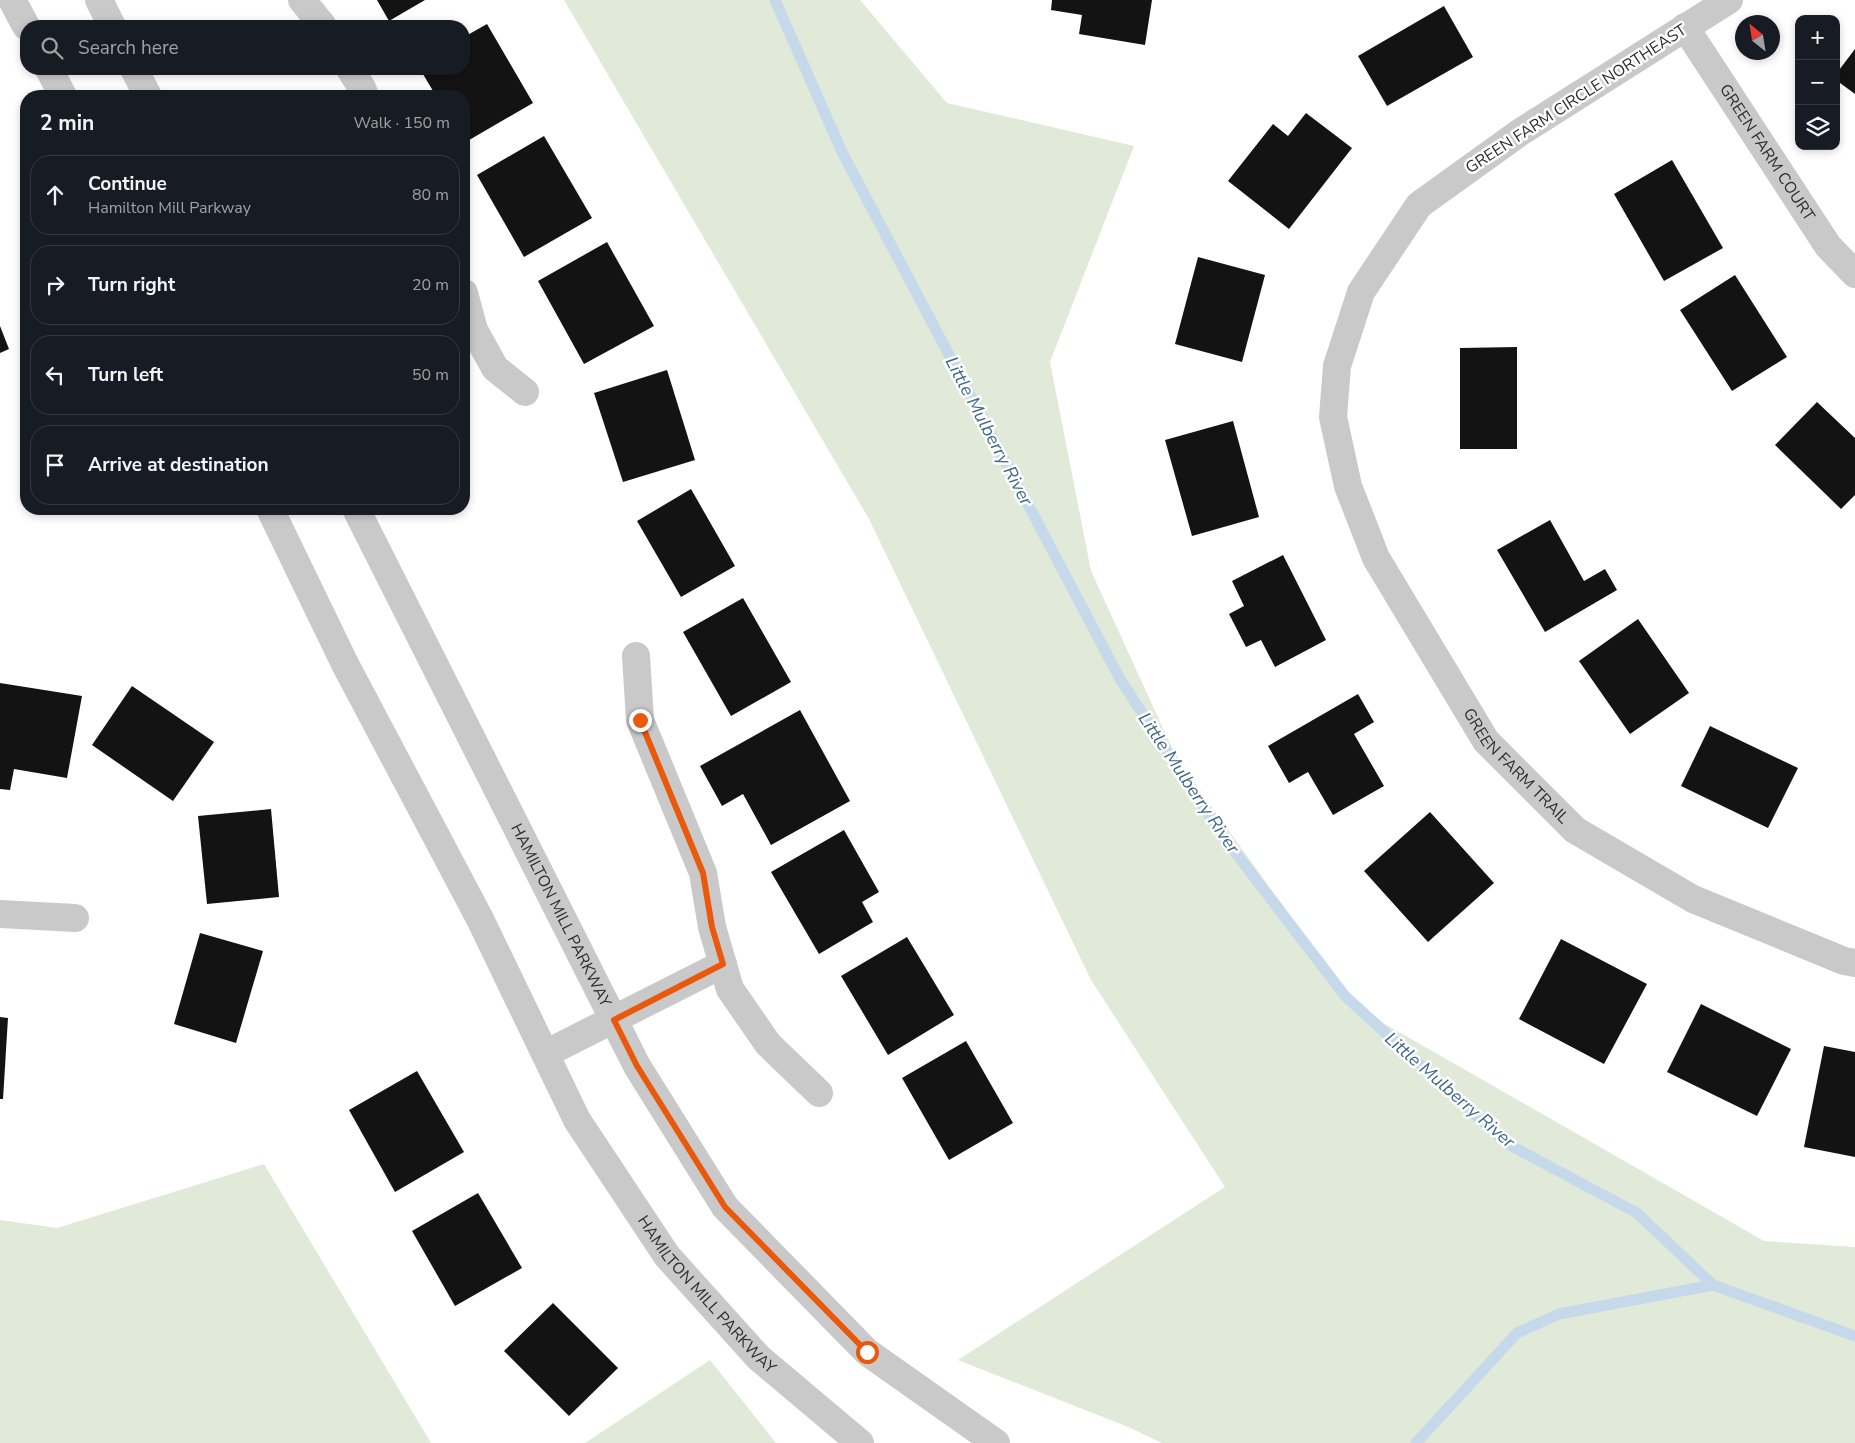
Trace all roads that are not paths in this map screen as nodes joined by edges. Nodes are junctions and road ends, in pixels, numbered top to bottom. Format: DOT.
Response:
graph roads {
  1 [pos="12,0"];
  2 [pos="99,0"];
  3 [pos="302,0"];
  4 [pos="1729,0"];
  5 [pos="23,20"];
  6 [pos="109,20"];
  7 [pos="318,20"];
  8 [pos="1685,27"];
  9 [pos="52,75"];
  10 [pos="137,75"];
  11 [pos="354,75"];
  12 [pos="60,90"];
  13 [pos="145,90"];
  14 [pos="363,90"];
  15 [pos="1855,274"];
  16 [pos="470,315"];
  17 [pos="525,392"];
  18 [pos="1333,417"];
  19 [pos="273,515"];
  20 [pos="359,515"];
  21 [pos="636,656"];
  22 [pos="0,914"];
  23 [pos="74,918"];
  24 [pos="1855,962"];
  25 [pos="723,964"];
  26 [pos="614,1020"];
  27 [pos="545,1054"];
  28 [pos="819,1093"];
  29 [pos="860,1443"];
  30 [pos="996,1443"];
  1 -- 5 [label="street"];
  2 -- 6 [label="street"];
  3 -- 7 [label="street"];
  4 -- 8 [label="street, GREEN FARM CIRCLE NORTHEAST"];
  8 -- 15 [label="street, GREEN FARM COURT"];
  8 -- 18 [label="street, GREEN FARM CIRCLE NORTHEAST"];
  9 -- 12 [label="street"];
  10 -- 13 [label="street"];
  11 -- 14 [label="street"];
  16 -- 17 [label="street"];
  18 -- 24 [label="street, GREEN FARM TRAIL"];
  19 -- 27 [label="street, HAMILTON MILL PARKWAY"];
  20 -- 26 [label="street, HAMILTON MILL PARKWAY"];
  21 -- 25 [label="street"];
  22 -- 23 [label="street"];
  25 -- 26 [label="street"];
  25 -- 28 [label="street"];
  26 -- 27 [label="street"];
  26 -- 30 [label="street, HAMILTON MILL PARKWAY"];
  27 -- 29 [label="street, HAMILTON MILL PARKWAY"];
}
